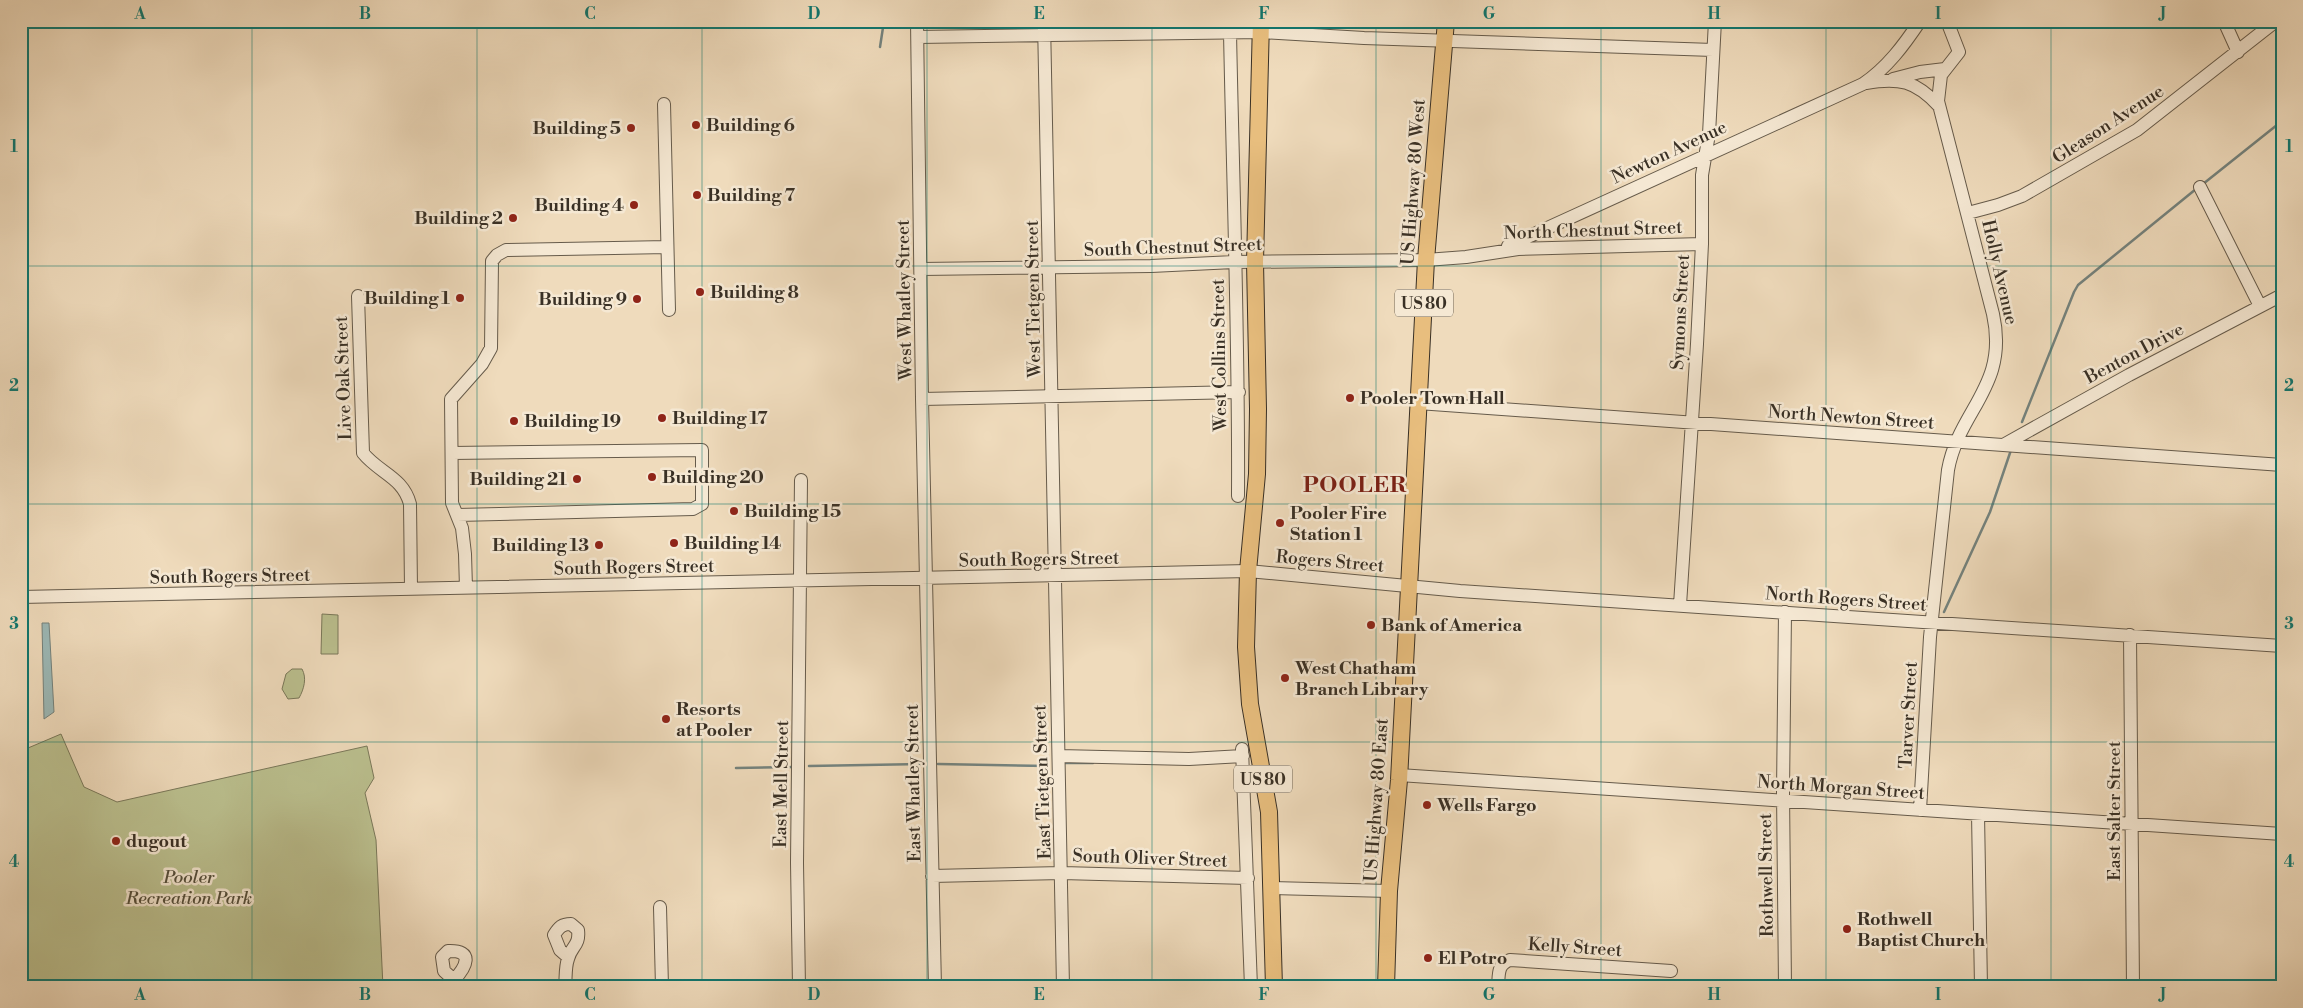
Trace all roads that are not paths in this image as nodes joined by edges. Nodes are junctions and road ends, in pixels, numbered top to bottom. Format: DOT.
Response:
graph roads {
  1 [pos="918,21"];
  2 [pos="1044,21"];
  3 [pos="1446,21"];
  4 [pos="1715,21"];
  5 [pos="1920,21"];
  6 [pos="1947,21"];
  7 [pos="2224,21"];
  8 [pos="2276,21"];
  9 [pos="1261,26"];
  10 [pos="1230,32"];
  11 [pos="1044,36"];
  12 [pos="918,37"];
  13 [pos="1444,40"];
  14 [pos="1714,50"];
  15 [pos="2238,52"];
  16 [pos="1945,69"];
  17 [pos="1891,80"];
  18 [pos="1863,84"];
  19 [pos="664,104"];
  20 [pos="1939,106"];
  21 [pos="1706,154"];
  22 [pos="2200,187"];
  23 [pos="1968,213"];
  24 [pos="1702,244"];
  25 [pos="667,247"];
  26 [pos="1489,253"];
  27 [pos="1426,260"];
  28 [pos="1234,262"];
  29 [pos="1255,262"];
  30 [pos="1049,267"];
  31 [pos="921,269"];
  32 [pos="2282,295"];
  33 [pos="358,296"];
  34 [pos="2260,306"];
  35 [pos="669,310"];
  36 [pos="1238,392"];
  37 [pos="1052,397"];
  38 [pos="922,399"];
  39 [pos="1418,403"];
  40 [pos="1692,423"];
  41 [pos="1955,441"];
  42 [pos="2005,444"];
  43 [pos="452,453"];
  44 [pos="2282,465"];
  45 [pos="801,480"];
  46 [pos="1238,496"];
  47 [pos="457,515"];
  48 [pos="1248,571"];
  49 [pos="1054,576"];
  50 [pos="928,579"];
  51 [pos="802,581"];
  52 [pos="1408,585"];
  53 [pos="411,588"];
  54 [pos="466,588"];
  55 [pos="21,597"];
  56 [pos="1680,605"];
  57 [pos="1785,612"];
  58 [pos="1931,622"];
  59 [pos="2130,635"];
  60 [pos="2282,646"];
  61 [pos="1058,756"];
  62 [pos="1399,775"];
  63 [pos="1783,801"];
  64 [pos="1920,810"];
  65 [pos="1978,814"];
  66 [pos="2131,824"];
  67 [pos="2282,834"];
  68 [pos="1062,873"];
  69 [pos="932,876"];
  70 [pos="1248,878"];
  71 [pos="1272,888"];
  72 [pos="1389,891"];
  73 [pos="660,907"];
  74 [pos="568,957"];
  75 [pos="1671,971"];
  76 [pos="565,987"];
  77 [pos="662,987"];
  78 [pos="799,987"];
  79 [pos="935,987"];
  80 [pos="1064,987"];
  81 [pos="1251,987"];
  82 [pos="1274,987"];
  83 [pos="1386,987"];
  84 [pos="1498,987"];
  85 [pos="1785,987"];
  86 [pos="1981,987"];
  87 [pos="2133,987"];
  1 -- 12 [label="street, West Whatley Street"];
  2 -- 11 [label="street, West Tietgen Street"];
  3 -- 13 [label="main road, US Highway 80 West / US 80"];
  4 -- 14 [label="street, Symons Street"];
  5 -- 18 [label="street, Newton Avenue"];
  6 -- 16 [label="street, Holly Avenue"];
  7 -- 15 [label="street"];
  8 -- 15 [label="street, Gleason Avenue"];
  9 -- 10 [label="street"];
  9 -- 13 [label="street"];
  9 -- 29 [label="main road, US 80"];
  10 -- 11 [label="street"];
  10 -- 28 [label="street, West Collins Street"];
  11 -- 12 [label="street"];
  11 -- 30 [label="street, West Tietgen Street"];
  12 -- 31 [label="street, West Whatley Street"];
  13 -- 14 [label="street"];
  13 -- 27 [label="main road, US Highway 80 West / US 80"];
  14 -- 21 [label="street, Symons Street"];
  15 -- 23 [label="street, Gleason Avenue"];
  16 -- 17 [label="street, Newton Avenue"];
  16 -- 20 [label="street, Holly Avenue"];
  17 -- 18 [label="street, Newton Avenue"];
  17 -- 20 [label="street, Newton Avenue"];
  18 -- 21 [label="street, Newton Avenue"];
  19 -- 25 [label="street"];
  20 -- 23 [label="street, Holly Avenue"];
  21 -- 24 [label="street, Symons Street"];
  21 -- 26 [label="street, Newton Avenue"];
  22 -- 34 [label="street"];
  23 -- 41 [label="street, Holly Avenue"];
  24 -- 26 [label="street, North Chestnut Street"];
  24 -- 40 [label="street, Symons Street"];
  25 -- 35 [label="street"];
  25 -- 43 [label="street"];
  26 -- 27 [label="street, North Chestnut Street"];
  27 -- 29 [label="street, South Chestnut Street"];
  27 -- 39 [label="main road, US Highway 80 West / US 80"];
  28 -- 29 [label="street, South Chestnut Street"];
  28 -- 30 [label="street, South Chestnut Street"];
  28 -- 36 [label="street, West Collins Street"];
  29 -- 48 [label="main road, US 80"];
  30 -- 31 [label="street, South Chestnut Street"];
  30 -- 37 [label="street, West Tietgen Street"];
  31 -- 38 [label="street, West Whatley Street"];
  32 -- 34 [label="street, Benton Drive"];
  33 -- 53 [label="street, Live Oak Street"];
  34 -- 42 [label="street, Benton Drive"];
  36 -- 37 [label="street"];
  36 -- 46 [label="street, West Collins Street"];
  37 -- 38 [label="street"];
  37 -- 49 [label="street, West Tietgen Street"];
  38 -- 50 [label="street, West Whatley Street"];
  39 -- 40 [label="street, North Newton Street"];
  39 -- 52 [label="main road, US Highway 80 West / US 80"];
  40 -- 41 [label="street, North Newton Street"];
  40 -- 56 [label="street, Symons Street"];
  41 -- 42 [label="street, North Newton Street"];
  41 -- 58 [label="street, Holly Avenue"];
  42 -- 44 [label="street, North Newton Street"];
  43 -- 47 [label="street"];
  43 -- 47 [label="street"];
  45 -- 51 [label="street, East Mell Street"];
  47 -- 54 [label="street"];
  48 -- 49 [label="street, South Rogers Street"];
  48 -- 52 [label="street, Rogers Street"];
  48 -- 71 [label="main road, US 80"];
  49 -- 50 [label="street, South Rogers Street"];
  49 -- 61 [label="street, East Tietgen Street"];
  50 -- 51 [label="street, South Rogers Street"];
  50 -- 69 [label="street, East Whatley Street"];
  51 -- 54 [label="street, South Rogers Street"];
  51 -- 78 [label="street, East Mell Street"];
  52 -- 56 [label="street, North Rogers Street"];
  52 -- 62 [label="main road, US Highway 80 East / US 80"];
  53 -- 54 [label="street, South Rogers Street"];
  53 -- 55 [label="street, South Rogers Street"];
  56 -- 57 [label="street, North Rogers Street"];
  57 -- 58 [label="street, North Rogers Street"];
  57 -- 63 [label="street, Rothwell Street"];
  58 -- 59 [label="street, North Rogers Street"];
  58 -- 64 [label="street, Tarver Street"];
  59 -- 60 [label="street, North Rogers Street"];
  59 -- 66 [label="street, East Salter Street"];
  61 -- 68 [label="street, East Tietgen Street"];
  61 -- 70 [label="street"];
  62 -- 63 [label="street, North Morgan Street"];
  62 -- 72 [label="main road, US Highway 80 East / US 80"];
  63 -- 64 [label="street, North Morgan Street"];
  63 -- 85 [label="street, Rothwell Street"];
  64 -- 65 [label="street, North Morgan Street"];
  65 -- 66 [label="street, North Morgan Street"];
  65 -- 86 [label="street"];
  66 -- 67 [label="street, North Morgan Street"];
  66 -- 87 [label="street, East Salter Street"];
  68 -- 69 [label="street, South Oliver Street"];
  68 -- 70 [label="street, South Oliver Street"];
  68 -- 80 [label="street, East Tietgen Street"];
  69 -- 79 [label="street, East Whatley Street"];
  70 -- 81 [label="street"];
  71 -- 72 [label="street"];
  71 -- 82 [label="main road, US 80"];
  72 -- 83 [label="main road, US Highway 80 East / US 80"];
  73 -- 77 [label="street"];
  74 -- 76 [label="street"];
  75 -- 84 [label="street, Kelly Street"];
}
